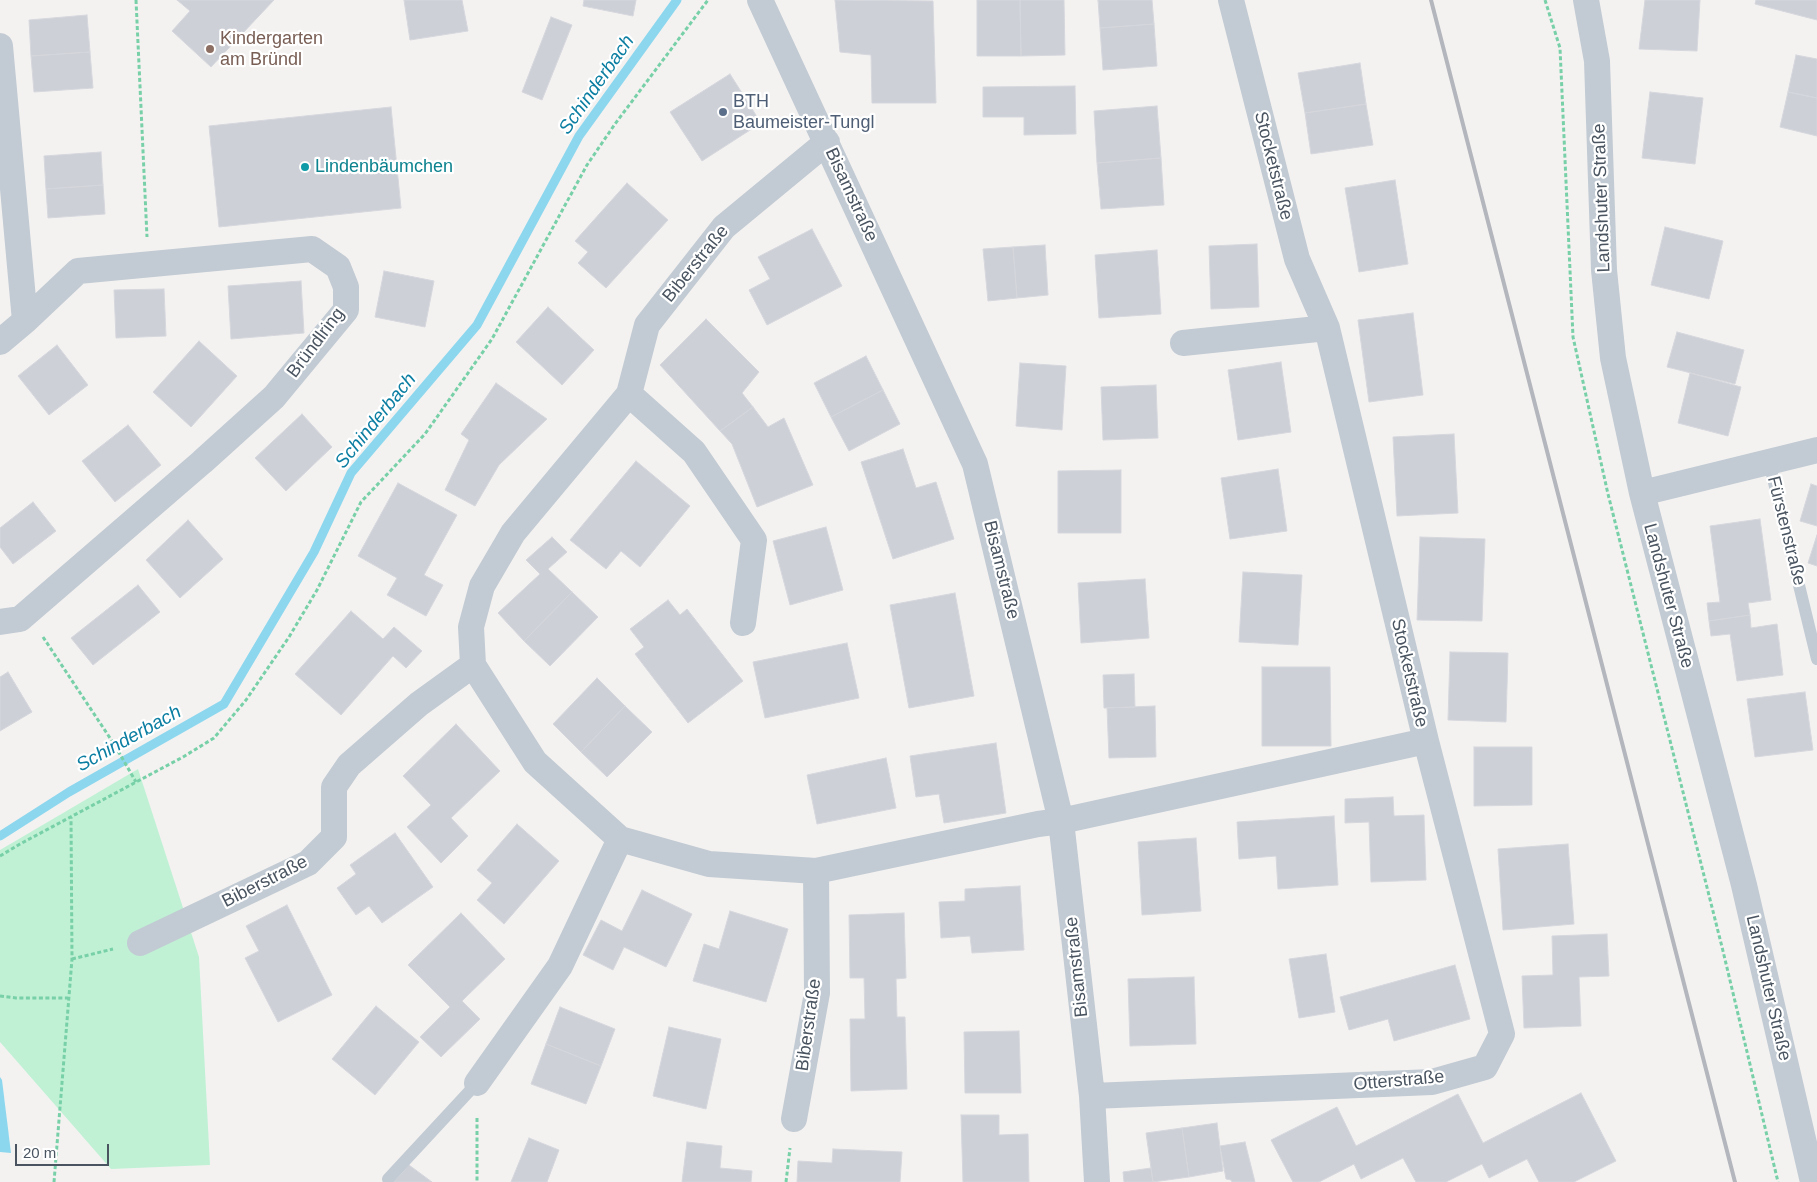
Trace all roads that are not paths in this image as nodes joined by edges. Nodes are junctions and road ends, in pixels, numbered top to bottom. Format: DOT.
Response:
graph roads {
  1 [pos="760,0"];
  2 [pos="1231,0"];
  3 [pos="1586,0"];
  4 [pos="0,46"];
  5 [pos="826,142"];
  6 [pos="25,321"];
  7 [pos="1327,328"];
  8 [pos="0,342"];
  9 [pos="1183,343"];
  10 [pos="629,394"];
  11 [pos="1817,450"];
  12 [pos="1769,462"];
  13 [pos="1642,493"];
  14 [pos="0,622"];
  15 [pos="743,623"];
  16 [pos="1817,658"];
  17 [pos="473,665"];
  18 [pos="1426,741"];
  19 [pos="1061,821"];
  20 [pos="620,839"];
  21 [pos="816,871"];
  22 [pos="140,943"];
  23 [pos="477,1083"];
  24 [pos="1092,1096"];
  25 [pos="794,1119"];
  26 [pos="388,1179"];
  27 [pos="1097,1182"];
  28 [pos="1813,1182"];
  1 -- 5 [label="street, Bisamstraße"];
  2 -- 7 [label="street, Stocketstraße"];
  3 -- 13 [label="street, Landshuter Straße"];
  4 -- 6 [label="street"];
  5 -- 10 [label="street, Biberstraße"];
  5 -- 19 [label="street, Bisamstraße"];
  6 -- 8 [label="street, Bründlring"];
  6 -- 14 [label="street, Bründlring"];
  7 -- 9 [label="street"];
  7 -- 18 [label="street, Stocketstraße"];
  10 -- 15 [label="street"];
  10 -- 17 [label="street, Biberstraße"];
  11 -- 12 [label="street, Fürstenstraße"];
  12 -- 13 [label="street, Fürstenstraße"];
  12 -- 16 [label="lane, Fürstenstraße"];
  13 -- 28 [label="street, Landshuter Straße"];
  17 -- 20 [label="street, Biberstraße"];
  17 -- 22 [label="street, Biberstraße"];
  18 -- 19 [label="street, Stocketstraße"];
  18 -- 24 [label="street, Otterstraße"];
  19 -- 21 [label="street, Biberstraße"];
  19 -- 24 [label="street, Bisamstraße"];
  20 -- 21 [label="street, Biberstraße"];
  20 -- 23 [label="street"];
  21 -- 25 [label="street, Biberstraße"];
  23 -- 26 [label="lane"];
  24 -- 27 [label="street, Bisamstraße"];
}
